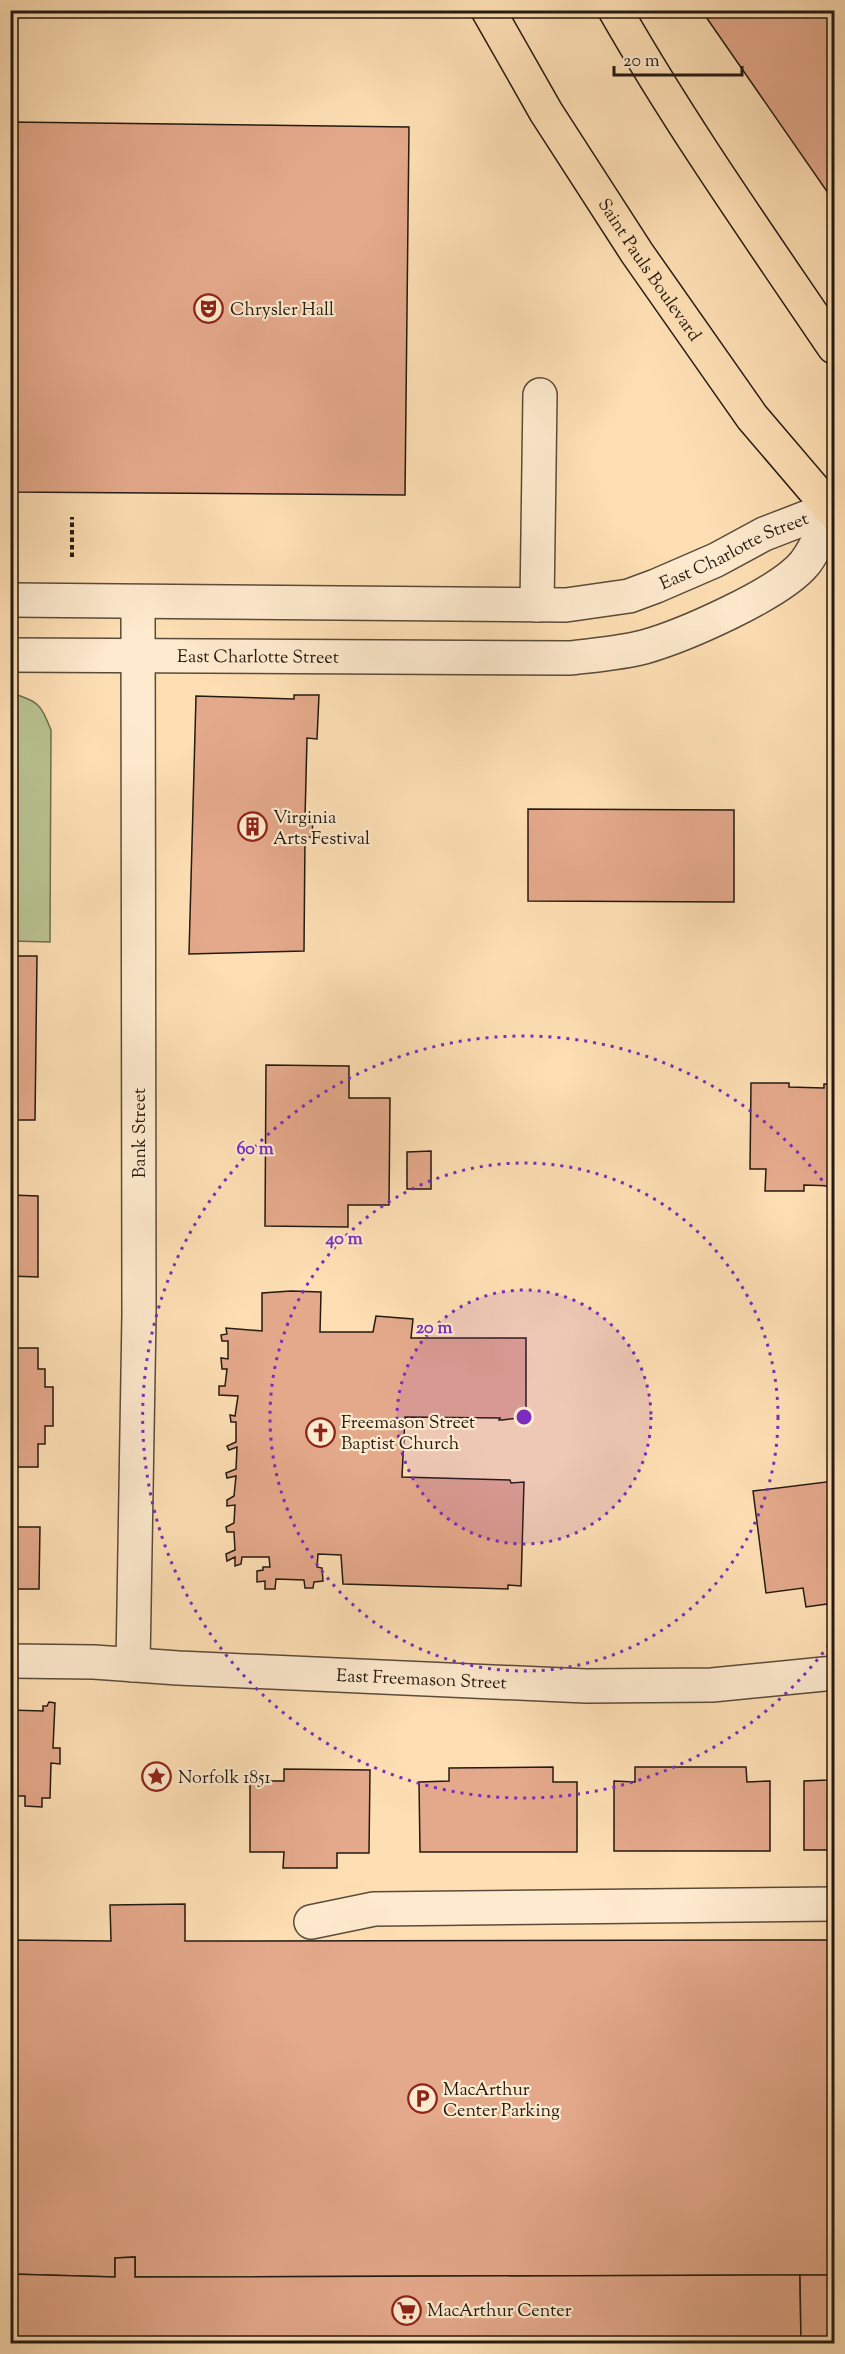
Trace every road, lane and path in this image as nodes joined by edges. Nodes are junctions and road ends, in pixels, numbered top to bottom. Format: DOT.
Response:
graph roads {
  1 [pos="488,10"];
  2 [pos="615,10"];
  3 [pos="834,346"];
  4 [pos="540,395"];
  5 [pos="833,510"];
  6 [pos="72,517"];
  7 [pos="72,557"];
  8 [pos="10,600"];
  9 [pos="138,602"];
  10 [pos="537,605"];
  11 [pos="10,656"];
  12 [pos="139,656"];
  13 [pos="10,1661"];
  14 [pos="134,1665"];
  15 [pos="834,1673"];
  16 [pos="834,1904"];
  17 [pos="311,1922"];
  1 -- 5 [label="main road, Saint Pauls Boulevard"];
  2 -- 3 [label="main road"];
  4 -- 10 [label="street"];
  5 -- 10 [label="street, East Charlotte Street"];
  5 -- 12 [label="street, East Charlotte Street"];
  6 -- 7 [label="path"];
  8 -- 9 [label="street, East Charlotte Street"];
  9 -- 10 [label="street, East Charlotte Street"];
  9 -- 12 [label="street, Bank Street"];
  11 -- 12 [label="street, East Charlotte Street"];
  12 -- 14 [label="street, Bank Street"];
  13 -- 14 [label="street, East Freemason Street"];
  14 -- 15 [label="street, East Freemason Street"];
  16 -- 17 [label="street"];
}
